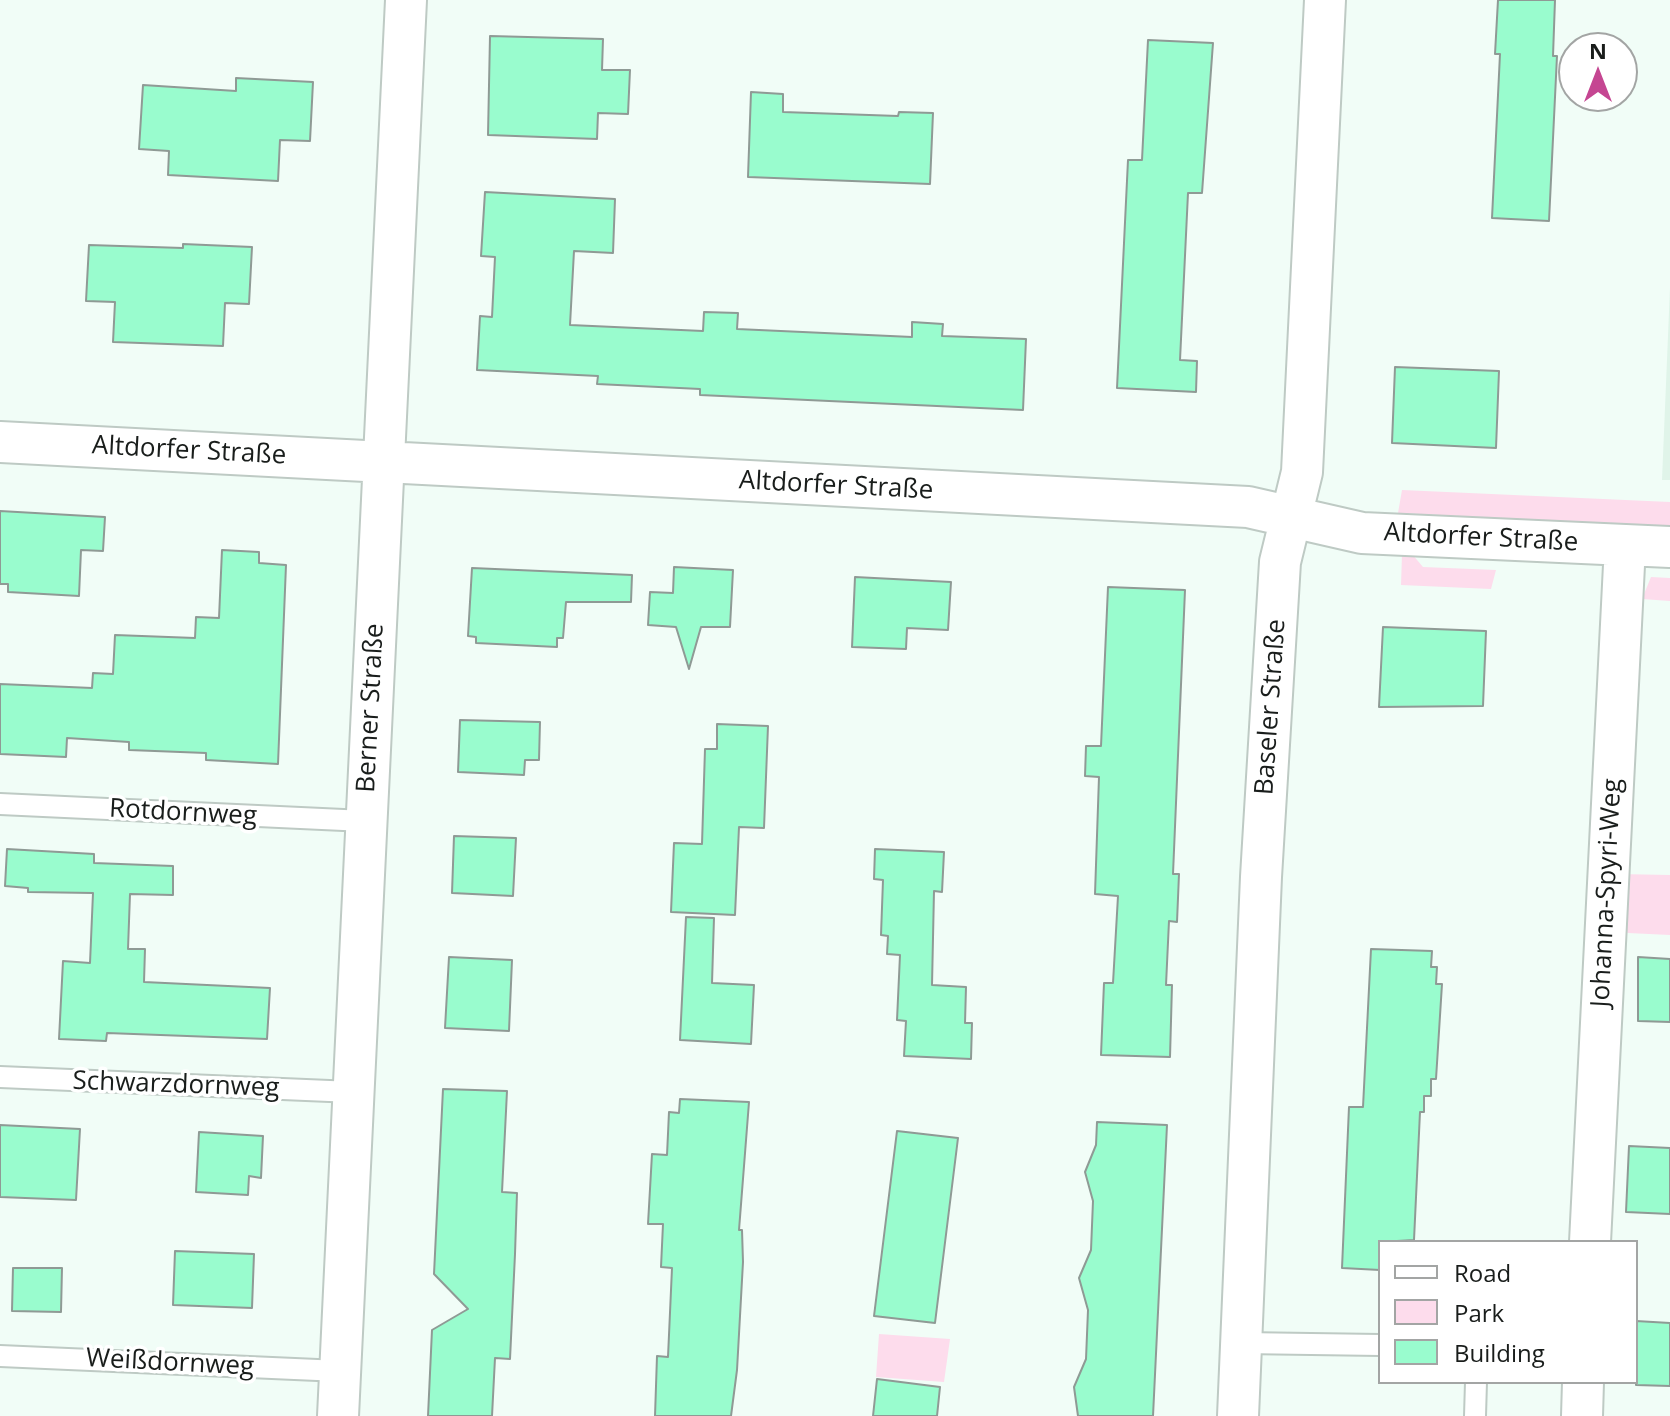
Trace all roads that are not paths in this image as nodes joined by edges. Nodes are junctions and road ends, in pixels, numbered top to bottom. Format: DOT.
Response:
graph roads {
  1 [pos="406,0"];
  2 [pos="1325,0"];
  3 [pos="0,442"];
  4 [pos="382,460"];
  5 [pos="1293,514"];
  6 [pos="1625,545"];
  7 [pos="1670,547"];
  8 [pos="0,804"];
  9 [pos="365,821"];
  10 [pos="0,1077"];
  11 [pos="353,1092"];
  12 [pos="1590,1240"];
  13 [pos="1242,1343"];
  14 [pos="1378,1345"];
  15 [pos="0,1356"];
  16 [pos="340,1371"];
  17 [pos="1476,1384"];
  18 [pos="1583,1384"];
  19 [pos="338,1416"];
  20 [pos="1238,1416"];
  21 [pos="1475,1416"];
  22 [pos="1582,1416"];
  1 -- 4 [label="street, Berner Straße"];
  2 -- 5 [label="street, Baseler Straße"];
  3 -- 4 [label="street, Altdorfer Straße"];
  4 -- 5 [label="street, Altdorfer Straße"];
  4 -- 9 [label="street, Berner Straße"];
  5 -- 6 [label="street, Altdorfer Straße"];
  5 -- 13 [label="street, Baseler Straße"];
  6 -- 7 [label="street, Altdorfer Straße"];
  6 -- 12 [label="street, Johanna-Spyri-Weg"];
  8 -- 9 [label="lane, Rotdornweg"];
  9 -- 11 [label="street, Berner Straße"];
  10 -- 11 [label="lane, Schwarzdornweg"];
  11 -- 16 [label="street, Berner Straße"];
  13 -- 14 [label="lane"];
  13 -- 20 [label="street, Baseler Straße"];
  15 -- 16 [label="lane, Weißdornweg"];
  16 -- 19 [label="street, Berner Straße"];
  17 -- 21 [label="lane"];
  18 -- 22 [label="street"];
}
